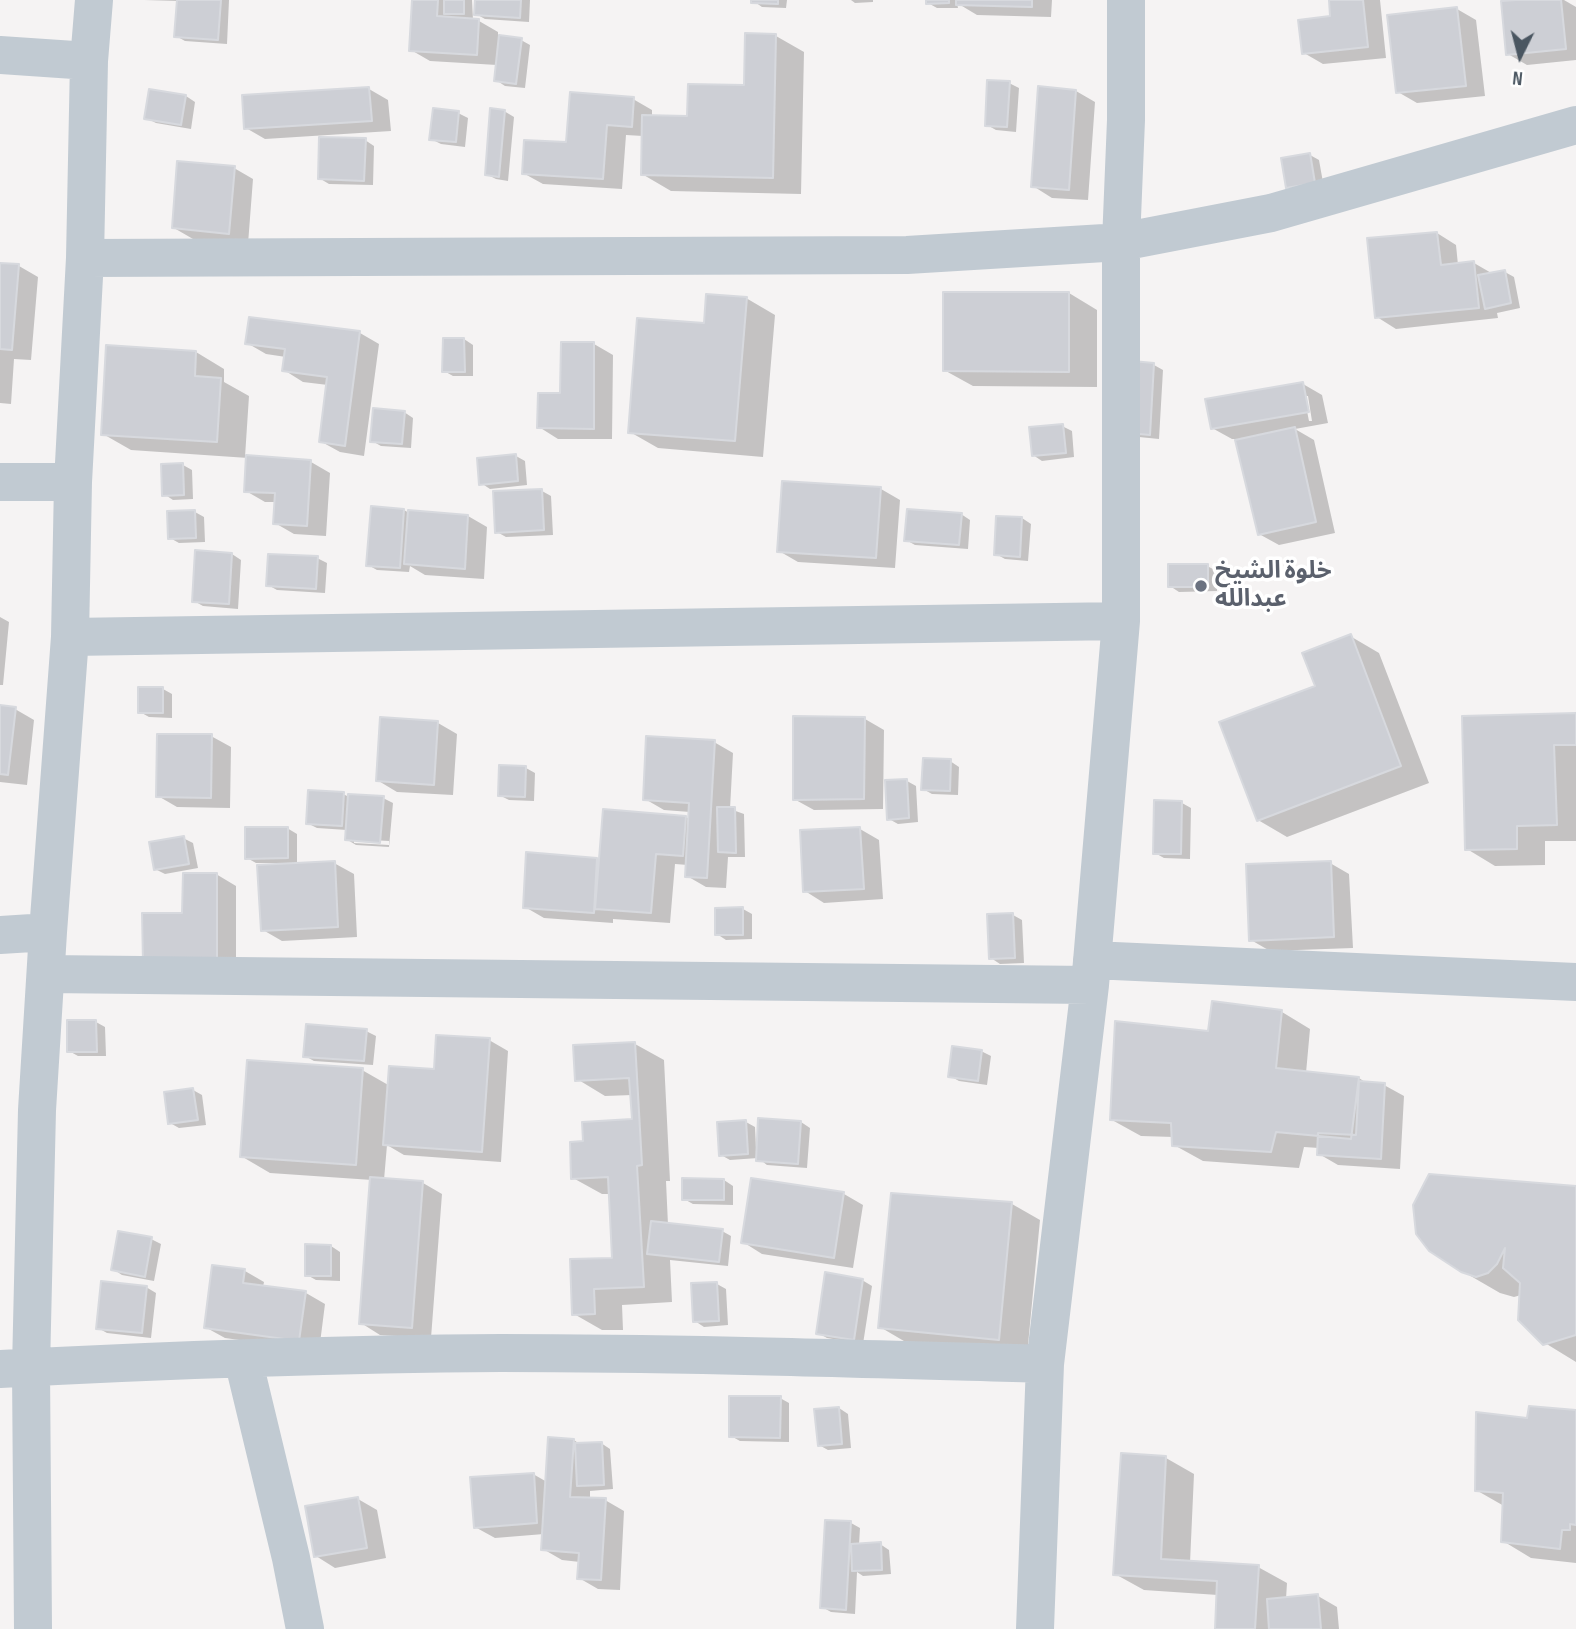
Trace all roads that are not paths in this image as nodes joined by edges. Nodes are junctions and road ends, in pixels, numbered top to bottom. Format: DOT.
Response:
graph roads {
  1 [pos="94,0"];
  2 [pos="1126,0"];
  3 [pos="0,55"];
  4 [pos="89,61"];
  5 [pos="1576,125"];
  6 [pos="1121,242"];
  7 [pos="85,258"];
  8 [pos="0,482"];
  9 [pos="73,482"];
  10 [pos="1121,621"];
  11 [pos="70,636"];
  12 [pos="48,932"];
  13 [pos="0,935"];
  14 [pos="1091,973"];
  15 [pos="46,974"];
  16 [pos="1576,982"];
  17 [pos="243,1359"];
  18 [pos="1045,1364"];
  19 [pos="15,1368"];
  20 [pos="33,1629"];
  21 [pos="305,1629"];
  22 [pos="1035,1629"];
  1 -- 4 [label="street"];
  2 -- 6 [label="street"];
  3 -- 4 [label="street"];
  4 -- 7 [label="street"];
  5 -- 6 [label="street"];
  6 -- 7 [label="street"];
  6 -- 10 [label="street"];
  7 -- 9 [label="street"];
  8 -- 9 [label="street"];
  9 -- 11 [label="street"];
  10 -- 11 [label="street"];
  10 -- 14 [label="street"];
  11 -- 12 [label="street"];
  12 -- 13 [label="street"];
  12 -- 15 [label="street"];
  14 -- 15 [label="street"];
  14 -- 16 [label="street"];
  14 -- 18 [label="street"];
  15 -- 19 [label="street"];
  17 -- 18 [label="street"];
  17 -- 19 [label="street"];
  17 -- 21 [label="street"];
  18 -- 22 [label="street"];
  19 -- 20 [label="street"];
}
